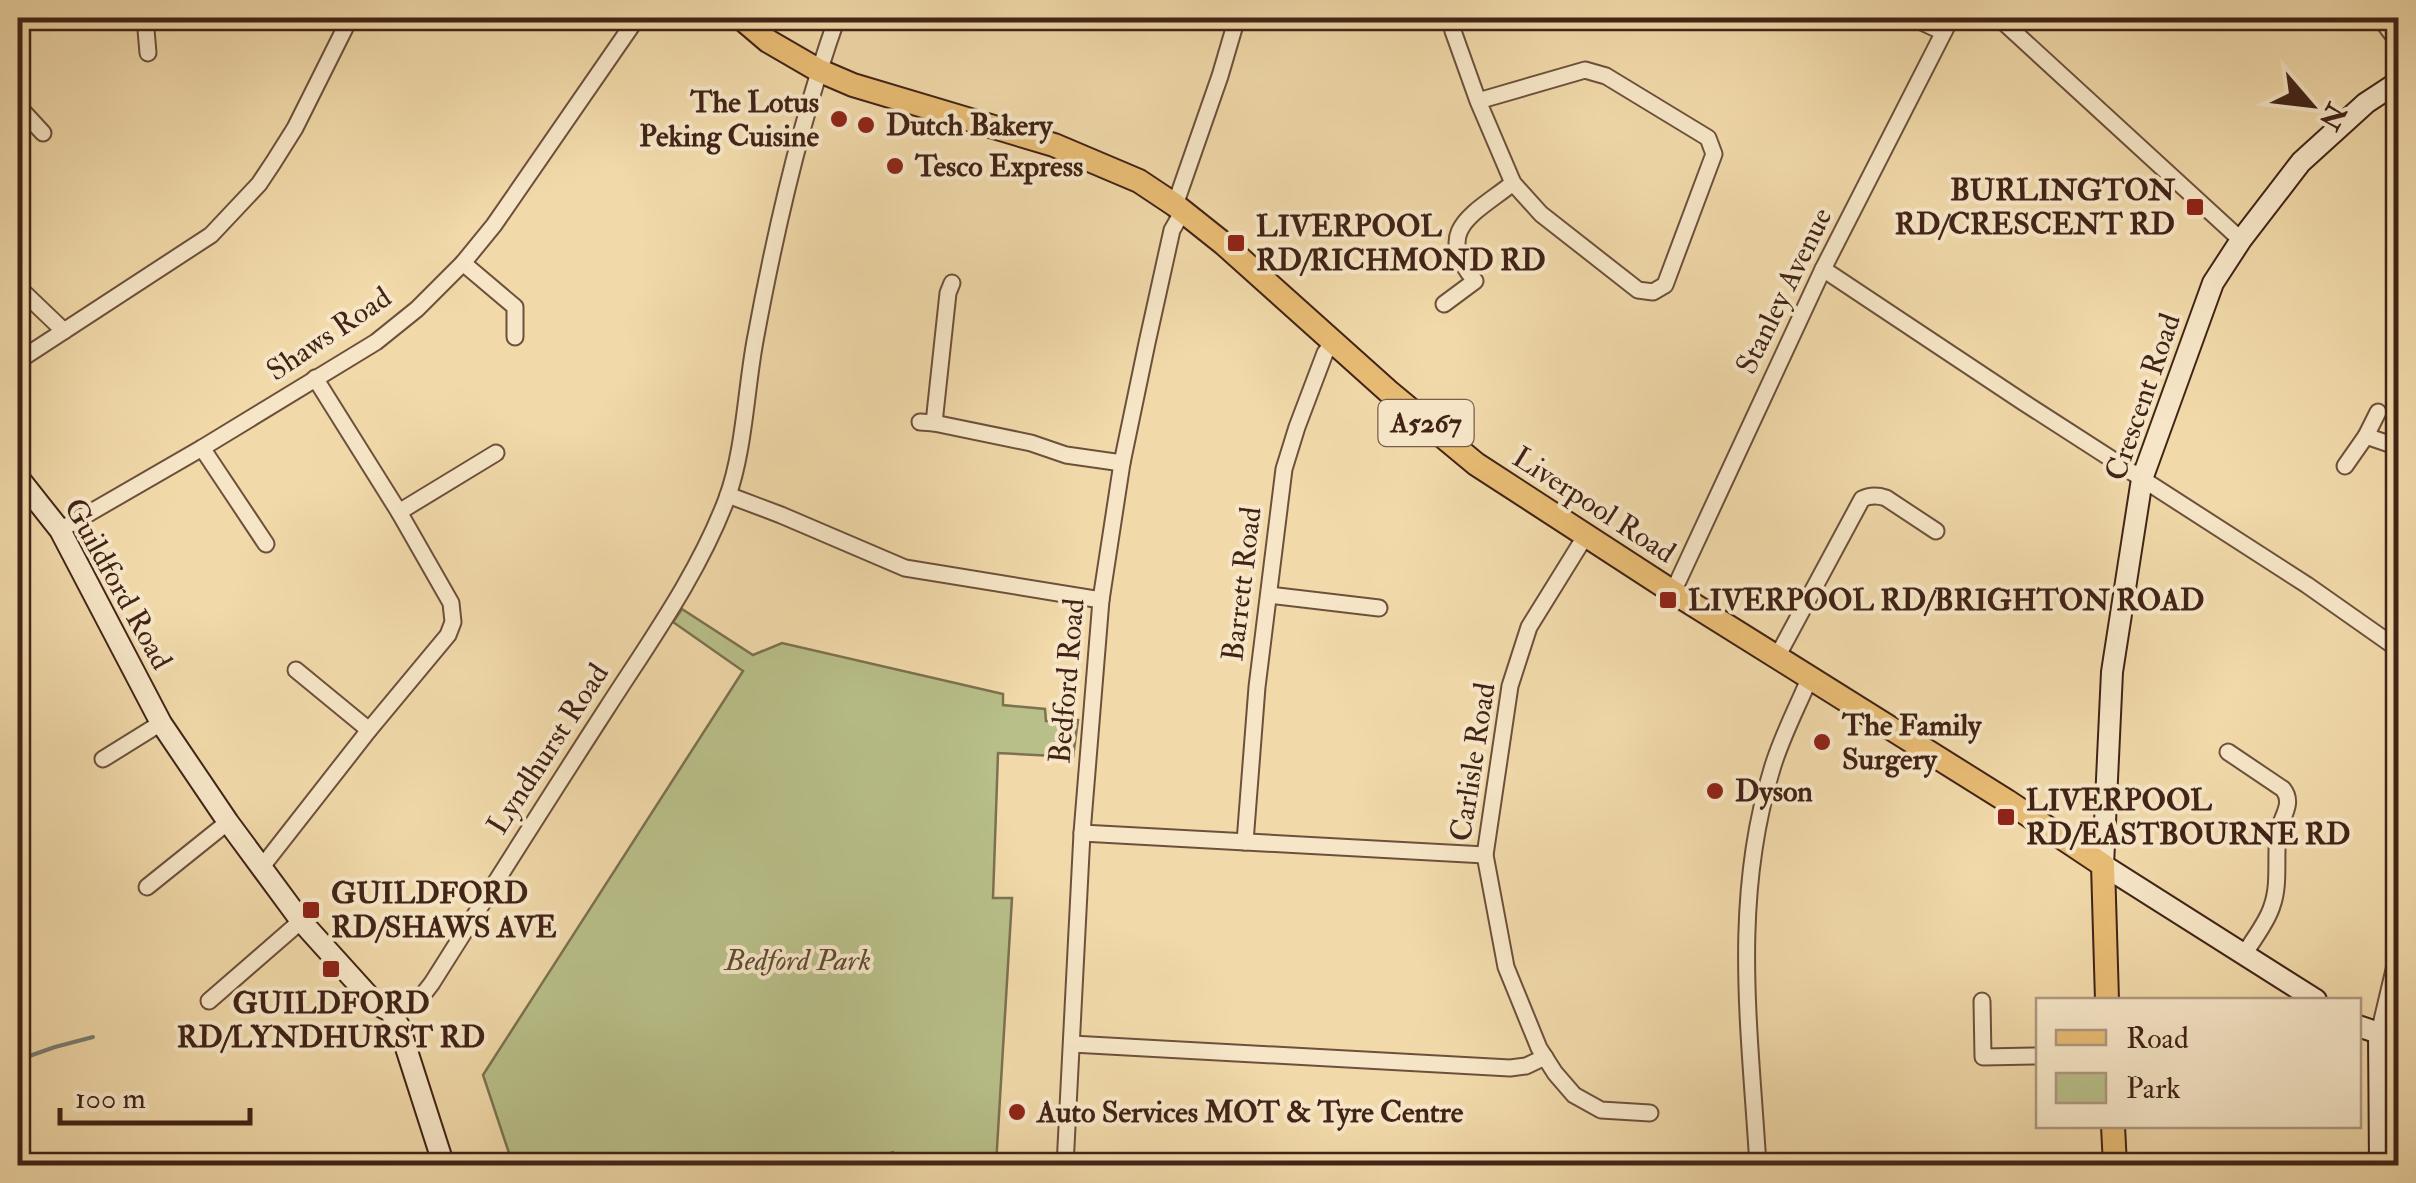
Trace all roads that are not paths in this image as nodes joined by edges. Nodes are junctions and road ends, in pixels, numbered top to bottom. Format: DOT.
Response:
graph roads {
  1 [pos="146,18"];
  2 [pos="350,18"];
  3 [pos="637,18"];
  4 [pos="741,18"];
  5 [pos="836,18"];
  6 [pos="1237,18"];
  7 [pos="1452,18"];
  8 [pos="1913,18"];
  9 [pos="1998,18"];
  10 [pos="2380,18"];
  11 [pos="1947,25"];
  12 [pos="2398,42"];
  13 [pos="148,54"];
  14 [pos="818,70"];
  15 [pos="2398,82"];
  16 [pos="18,101"];
  17 [pos="1478,101"];
  18 [pos="43,133"];
  19 [pos="1513,183"];
  20 [pos="1179,208"];
  21 [pos="2241,240"];
  22 [pos="463,263"];
  23 [pos="1823,269"];
  24 [pos="18,287"];
  25 [pos="944,288"];
  26 [pos="1444,304"];
  27 [pos="64,331"];
  28 [pos="515,336"];
  29 [pos="1334,342"];
  30 [pos="18,361"];
  31 [pos="316,378"];
  32 [pos="2378,412"];
  33 [pos="2366,436"];
  34 [pos="2398,447"];
  35 [pos="202,448"];
  36 [pos="496,453"];
  37 [pos="1122,463"];
  38 [pos="2345,466"];
  39 [pos="18,477"];
  40 [pos="2142,479"];
  41 [pos="728,494"];
  42 [pos="399,512"];
  43 [pos="60,530"];
  44 [pos="1936,532"];
  45 [pos="1586,534"];
  46 [pos="266,544"];
  47 [pos="1674,592"];
  48 [pos="1268,595"];
  49 [pos="1102,600"];
  50 [pos="1380,608"];
  51 [pos="2398,649"];
  52 [pos="1777,656"];
  53 [pos="296,670"];
  54 [pos="1810,678"];
  55 [pos="160,723"];
  56 [pos="369,730"];
  57 [pos="2228,752"];
  58 [pos="104,759"];
  59 [pos="228,822"];
  60 [pos="1082,833"];
  61 [pos="1245,842"];
  62 [pos="1484,856"];
  63 [pos="2103,865"];
  64 [pos="261,868"];
  65 [pos="147,887"];
  66 [pos="302,920"];
  67 [pos="2398,953"];
  68 [pos="2244,954"];
  69 [pos="2108,998"];
  70 [pos="2313,998"];
  71 [pos="209,1001"];
  72 [pos="1982,1002"];
  73 [pos="390,1011"];
  74 [pos="2379,1031"];
  75 [pos="1072,1044"];
  76 [pos="2036,1056"];
  77 [pos="1545,1057"];
  78 [pos="1650,1113"];
  79 [pos="2113,1128"];
  80 [pos="444,1166"];
  81 [pos="1065,1166"];
  82 [pos="1758,1166"];
  83 [pos="2116,1166"];
  84 [pos="2380,1166"];
  1 -- 13 [label="street"];
  2 -- 27 [label="street"];
  3 -- 22 [label="street, Shaws Road"];
  4 -- 14 [label="main road, Liverpool Road / A5267"];
  5 -- 14 [label="street, Lyndhurst Road"];
  6 -- 20 [label="street, Bedford Road"];
  7 -- 17 [label="street"];
  8 -- 11 [label="street"];
  9 -- 21 [label="street"];
  10 -- 12 [label="street"];
  11 -- 23 [label="street, Stanley Avenue"];
  14 -- 20 [label="main road, Liverpool Road / A5267"];
  14 -- 41 [label="street, Lyndhurst Road"];
  15 -- 21 [label="street, Crescent Road"];
  16 -- 18 [label="street"];
  17 -- 19 [label="street"];
  17 -- 19 [label="street"];
  19 -- 26 [label="street"];
  20 -- 29 [label="main road, Liverpool Road / A5267"];
  20 -- 37 [label="street, Bedford Road"];
  21 -- 40 [label="street, Crescent Road"];
  22 -- 28 [label="street"];
  22 -- 31 [label="street, Shaws Road"];
  23 -- 40 [label="street"];
  23 -- 47 [label="street, Stanley Avenue"];
  24 -- 27 [label="street"];
  25 -- 37 [label="street"];
  27 -- 30 [label="street"];
  29 -- 45 [label="main road, Liverpool Road / A5267"];
  29 -- 48 [label="street, Barrett Road"];
  31 -- 35 [label="street, Shaws Road"];
  31 -- 42 [label="street"];
  32 -- 33 [label="street"];
  33 -- 34 [label="street"];
  33 -- 38 [label="street"];
  35 -- 43 [label="street, Shaws Road"];
  35 -- 46 [label="street"];
  36 -- 42 [label="street"];
  37 -- 49 [label="street, Bedford Road"];
  39 -- 43 [label="street, Guildford Road"];
  40 -- 51 [label="street"];
  40 -- 63 [label="street, Crescent Road"];
  41 -- 49 [label="street"];
  41 -- 73 [label="street, Lyndhurst Road"];
  42 -- 56 [label="street"];
  43 -- 55 [label="street, Guildford Road"];
  44 -- 52 [label="street"];
  45 -- 47 [label="main road, Liverpool Road / A5267"];
  45 -- 62 [label="street, Carlisle Road"];
  47 -- 52 [label="main road, Liverpool Road / A5267"];
  48 -- 50 [label="street"];
  48 -- 61 [label="street, Barrett Road"];
  49 -- 60 [label="street, Bedford Road"];
  52 -- 54 [label="main road, Liverpool Road / A5267"];
  53 -- 56 [label="street"];
  54 -- 63 [label="main road, Liverpool Road / A5267"];
  54 -- 82 [label="street"];
  55 -- 58 [label="street"];
  55 -- 59 [label="street, Guildford Road"];
  56 -- 64 [label="street"];
  57 -- 68 [label="street"];
  59 -- 64 [label="street, Guildford Road"];
  59 -- 65 [label="street"];
  60 -- 61 [label="street"];
  60 -- 75 [label="street, Bedford Road"];
  61 -- 62 [label="street"];
  62 -- 77 [label="street, Carlisle Road"];
  63 -- 68 [label="street, Liverpool Road"];
  63 -- 69 [label="main road"];
  64 -- 66 [label="street, Guildford Road"];
  66 -- 71 [label="street"];
  66 -- 73 [label="street, Guildford Road"];
  67 -- 74 [label="street"];
  68 -- 70 [label="street, Liverpool Road"];
  72 -- 76 [label="street"];
  73 -- 80 [label="street, Guildford Road"];
  74 -- 84 [label="street"];
  75 -- 77 [label="street"];
  75 -- 81 [label="street, Bedford Road"];
  77 -- 78 [label="street, Carlisle Road"];
  79 -- 83 [label="main road"];
}
